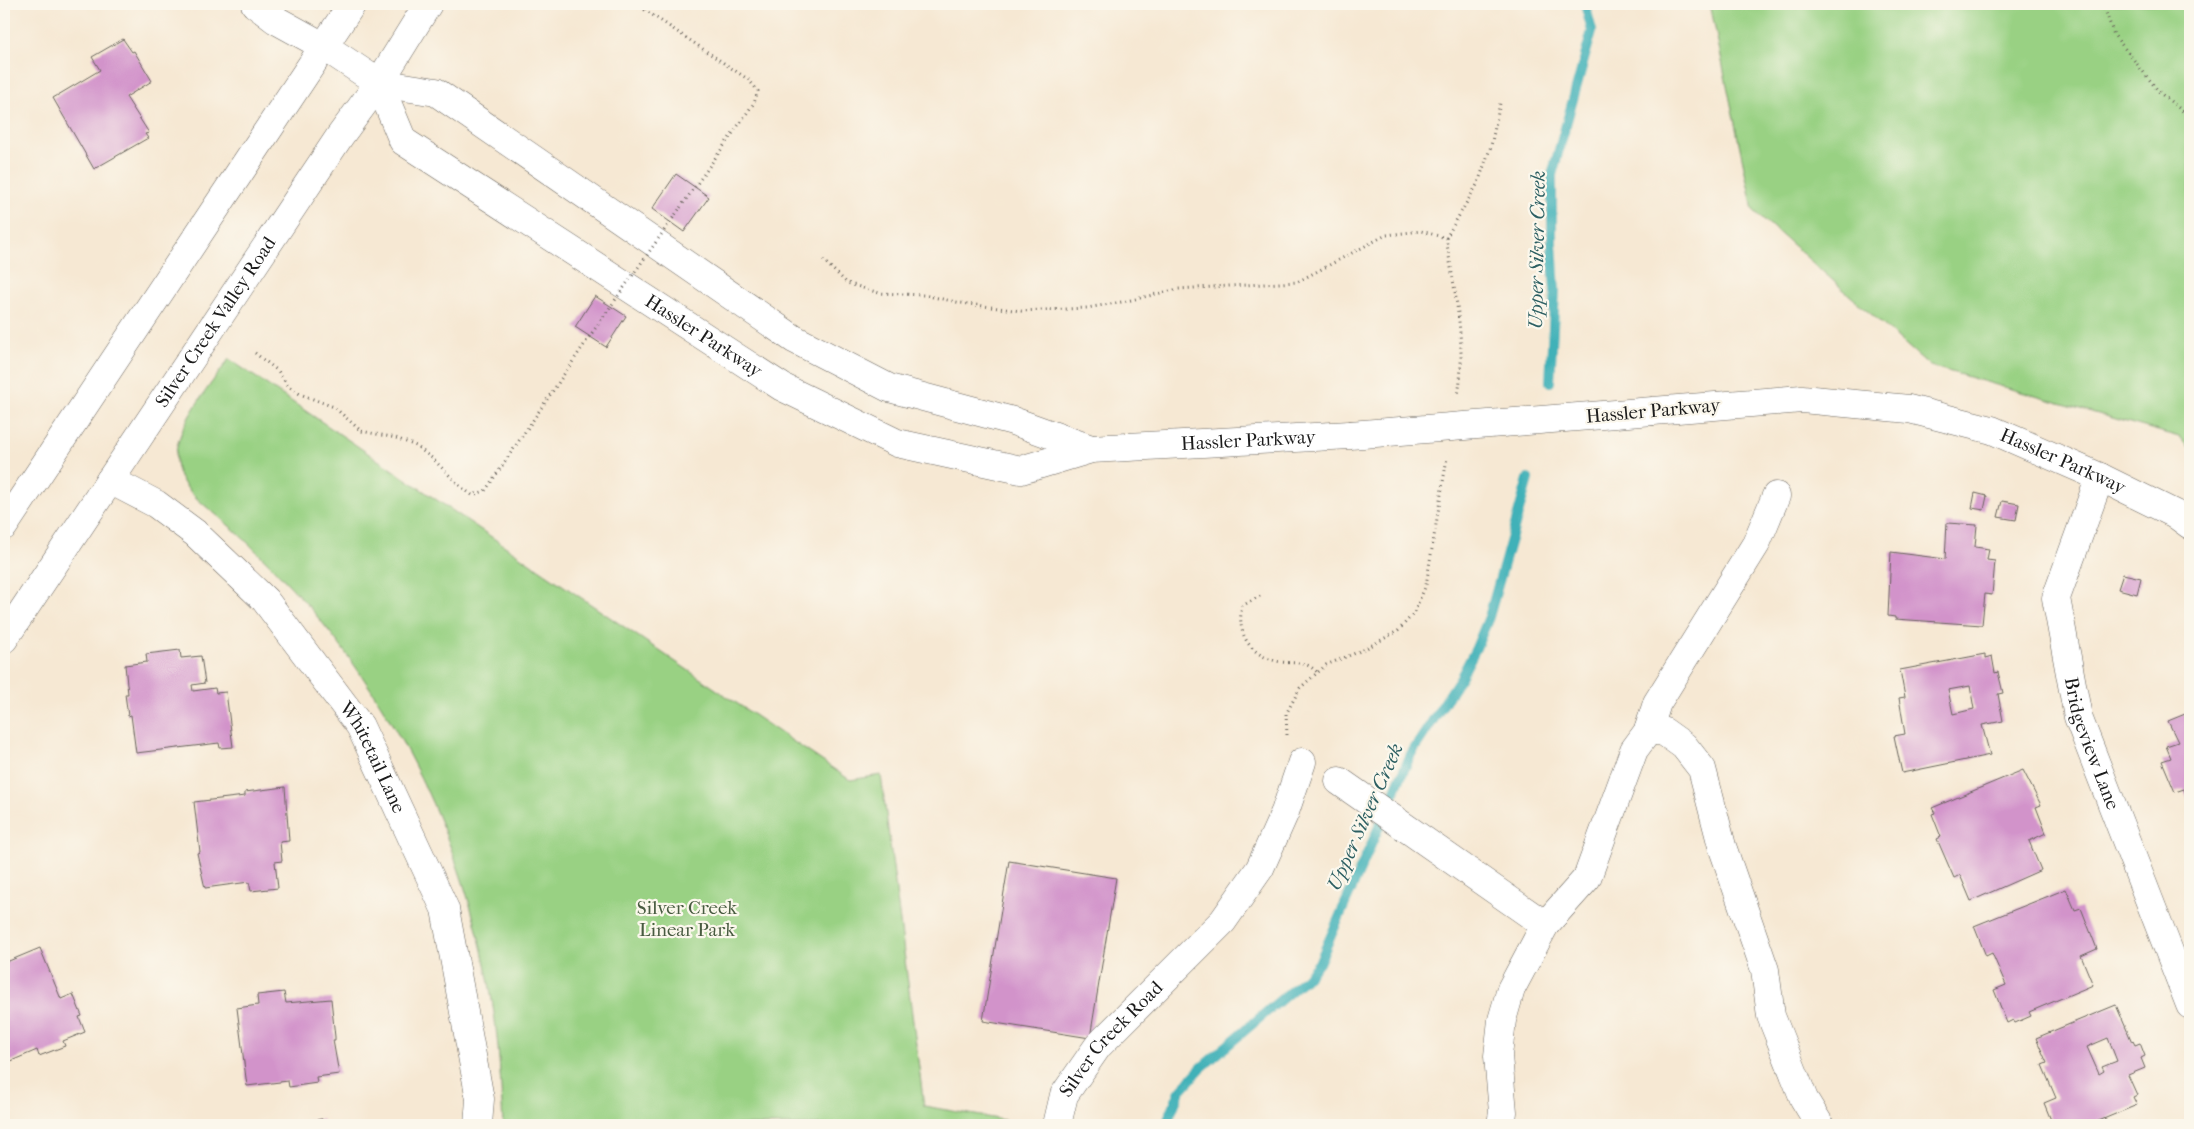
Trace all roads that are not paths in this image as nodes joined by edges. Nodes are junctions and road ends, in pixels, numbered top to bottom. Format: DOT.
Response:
graph roads {
  1 [pos="255,4"];
  2 [pos="352,4"];
  3 [pos="428,4"];
  4 [pos="325,47"];
  5 [pos="379,83"];
  6 [pos="1091,449"];
  7 [pos="2100,477"];
  8 [pos="110,480"];
  9 [pos="1776,496"];
  10 [pos="2190,525"];
  11 [pos="4,526"];
  12 [pos="4,639"];
  13 [pos="1648,731"];
  14 [pos="1302,762"];
  15 [pos="1339,781"];
  16 [pos="1545,925"];
  17 [pos="2190,1005"];
  18 [pos="478,1125"];
  19 [pos="1057,1125"];
  20 [pos="1501,1125"];
  21 [pos="1820,1125"];
  1 -- 4 [label="street, Hassler Parkway"];
  2 -- 4 [label="street"];
  3 -- 5 [label="street, Silver Creek Valley Road"];
  4 -- 5 [label="street, Hassler Parkway"];
  4 -- 11 [label="street"];
  5 -- 6 [label="street, Hassler Parkway"];
  5 -- 6 [label="street, Hassler Parkway"];
  5 -- 8 [label="street, Silver Creek Valley Road"];
  6 -- 7 [label="street, Hassler Parkway, bridge"];
  7 -- 10 [label="street, Hassler Parkway"];
  7 -- 17 [label="street, Bridgeview Lane"];
  8 -- 12 [label="street, Silver Creek Valley Road"];
  8 -- 18 [label="street, Whitetail Lane"];
  9 -- 13 [label="street"];
  13 -- 16 [label="street"];
  13 -- 21 [label="street"];
  14 -- 19 [label="street, Silver Creek Road"];
  15 -- 16 [label="street"];
  16 -- 20 [label="street"];
}
